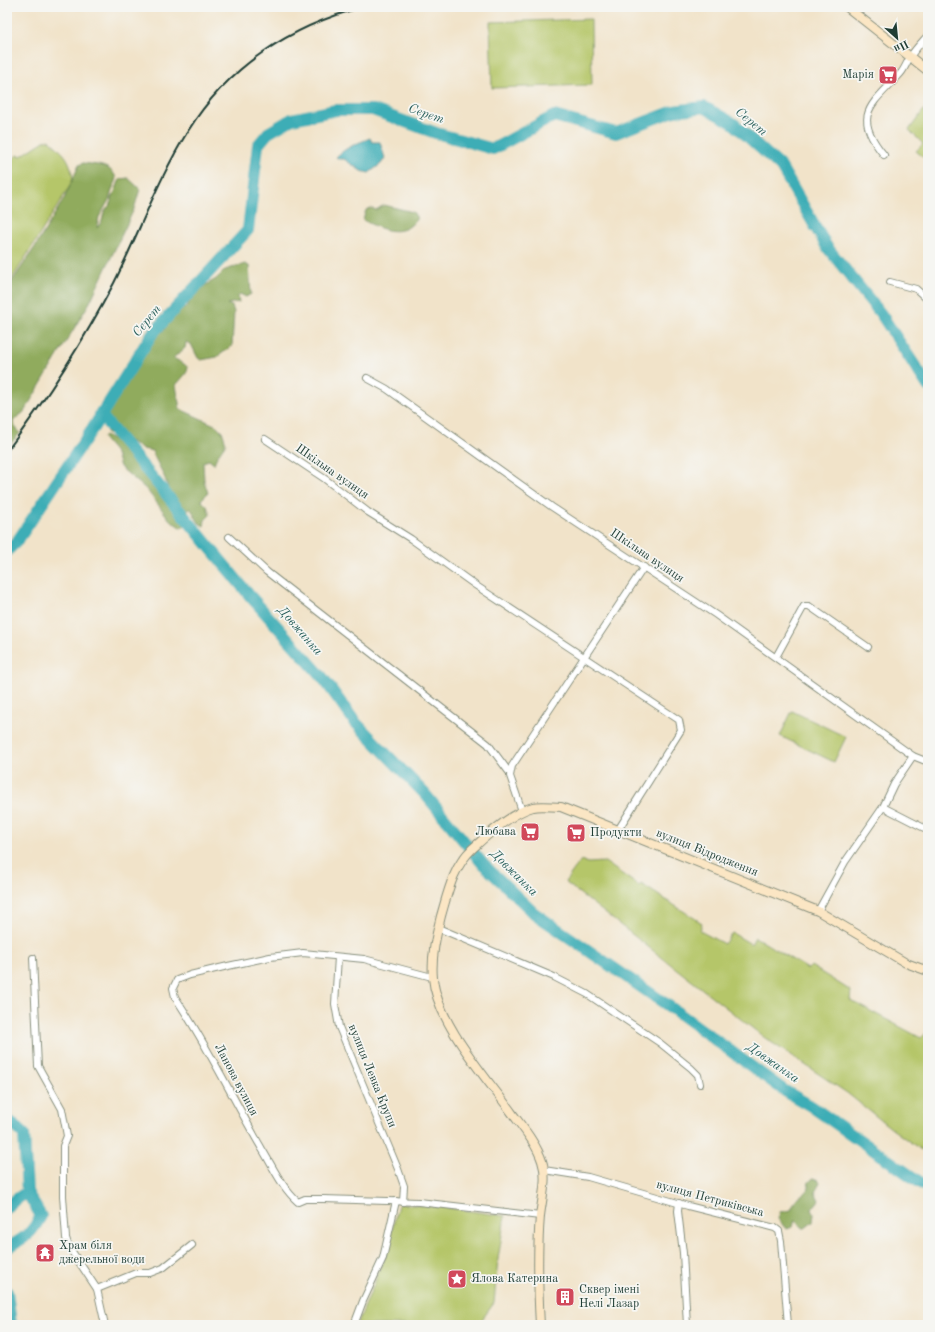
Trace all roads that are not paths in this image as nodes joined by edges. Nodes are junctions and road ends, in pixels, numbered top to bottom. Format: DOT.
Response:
graph roads {
  1 [pos="847,7"];
  2 [pos="928,35"];
  3 [pos="910,56"];
  4 [pos="928,71"];
  5 [pos="884,155"];
  6 [pos="890,282"];
  7 [pos="928,300"];
  8 [pos="367,378"];
  9 [pos="265,439"];
  10 [pos="229,537"];
  11 [pos="644,567"];
  12 [pos="868,647"];
  13 [pos="776,657"];
  14 [pos="584,658"];
  15 [pos="913,756"];
  16 [pos="928,762"];
  17 [pos="509,772"];
  18 [pos="883,807"];
  19 [pos="522,811"];
  20 [pos="618,830"];
  21 [pos="928,830"];
  22 [pos="818,911"];
  23 [pos="438,928"];
  24 [pos="338,956"];
  25 [pos="33,958"];
  26 [pos="928,971"];
  27 [pos="432,977"];
  28 [pos="700,1084"];
  29 [pos="544,1170"];
  30 [pos="396,1202"];
  31 [pos="404,1202"];
  32 [pos="679,1203"];
  33 [pos="540,1216"];
  34 [pos="192,1244"];
  35 [pos="97,1289"];
  36 [pos="105,1325"];
  37 [pos="354,1325"];
  38 [pos="540,1325"];
  39 [pos="687,1325"];
  40 [pos="788,1325"];
  1 -- 3 [label="street"];
  2 -- 3 [label="street"];
  3 -- 4 [label="street"];
  3 -- 5 [label="street"];
  6 -- 7 [label="street"];
  8 -- 11 [label="street, Шкільна вулиця"];
  9 -- 14 [label="street, Шкільна вулиця"];
  10 -- 17 [label="street"];
  11 -- 13 [label="street, Шкільна вулиця"];
  11 -- 14 [label="street"];
  12 -- 13 [label="street"];
  13 -- 15 [label="street, Шкільна вулиця"];
  14 -- 17 [label="street"];
  14 -- 20 [label="street, Шкільна вулиця"];
  15 -- 16 [label="street, Шкільна вулиця"];
  15 -- 18 [label="street"];
  17 -- 19 [label="street"];
  18 -- 21 [label="street"];
  18 -- 22 [label="street"];
  19 -- 20 [label="street, вулиця Відродження"];
  19 -- 23 [label="street, вулиця Відродження"];
  20 -- 22 [label="street, вулиця Відродження"];
  22 -- 26 [label="street, вулиця Відродження"];
  23 -- 27 [label="street, вулиця Відродження"];
  23 -- 28 [label="street"];
  24 -- 27 [label="street, Ланова вулиця"];
  24 -- 30 [label="street, Ланова вулиця"];
  24 -- 31 [label="street, вулиця Левка Крупи"];
  25 -- 35 [label="street"];
  27 -- 29 [label="street, вулиця Відродження"];
  29 -- 32 [label="street, вулиця Петриківська"];
  29 -- 33 [label="street"];
  30 -- 31 [label="street, Ланова вулиця"];
  30 -- 37 [label="street"];
  31 -- 33 [label="street, Ланова вулиця"];
  32 -- 39 [label="street"];
  32 -- 40 [label="street, вулиця Петриківська"];
  33 -- 38 [label="street"];
  34 -- 35 [label="street"];
  35 -- 36 [label="street"];
}
